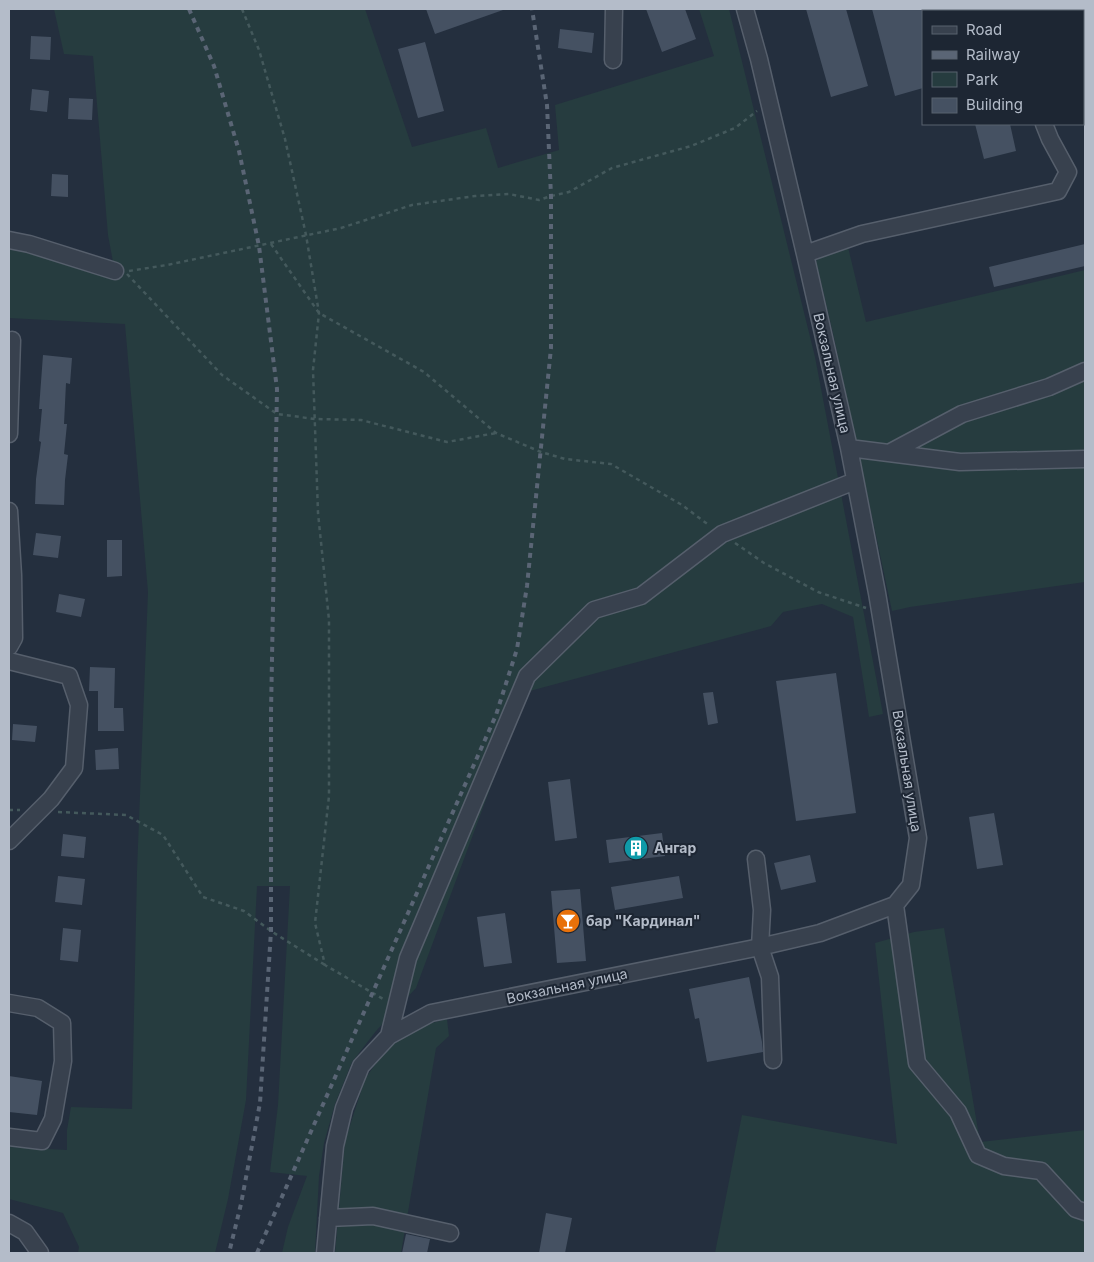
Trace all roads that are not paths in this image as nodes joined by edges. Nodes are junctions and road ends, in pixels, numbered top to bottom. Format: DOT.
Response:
graph roads {
  1 [pos="614,9"];
  2 [pos="745,9"];
  3 [pos="613,60"];
  4 [pos="1044,125"];
  5 [pos="9,240"];
  6 [pos="805,254"];
  7 [pos="116,270"];
  8 [pos="12,340"];
  9 [pos="1085,371"];
  10 [pos="9,434"];
  11 [pos="849,448"];
  12 [pos="889,453"];
  13 [pos="1085,459"];
  14 [pos="855,481"];
  15 [pos="9,511"];
  16 [pos="9,646"];
  17 [pos="9,660"];
  18 [pos="9,841"];
  19 [pos="756,859"];
  20 [pos="896,905"];
  21 [pos="760,947"];
  22 [pos="9,1003"];
  23 [pos="389,1036"];
  24 [pos="773,1060"];
  25 [pos="9,1137"];
  26 [pos="1085,1212"];
  27 [pos="328,1218"];
  28 [pos="9,1223"];
  29 [pos="450,1233"];
  30 [pos="40,1253"];
  31 [pos="325,1253"];
  1 -- 3 [label="street"];
  2 -- 6 [label="street, Вокзальная улица"];
  4 -- 6 [label="street"];
  5 -- 7 [label="street"];
  6 -- 11 [label="street, Вокзальная улица"];
  8 -- 10 [label="street"];
  9 -- 12 [label="street"];
  11 -- 12 [label="street"];
  11 -- 14 [label="street, Вокзальная улица"];
  12 -- 13 [label="street"];
  14 -- 20 [label="street, Вокзальная улица"];
  14 -- 23 [label="street"];
  15 -- 16 [label="street"];
  17 -- 18 [label="street"];
  19 -- 21 [label="street"];
  20 -- 21 [label="street, Вокзальная улица"];
  20 -- 26 [label="street"];
  21 -- 23 [label="street, Вокзальная улица"];
  21 -- 24 [label="street"];
  22 -- 25 [label="street"];
  23 -- 27 [label="street, Вокзальная улица"];
  27 -- 29 [label="street"];
  27 -- 31 [label="street, Вокзальная улица"];
  28 -- 30 [label="street"];
}
